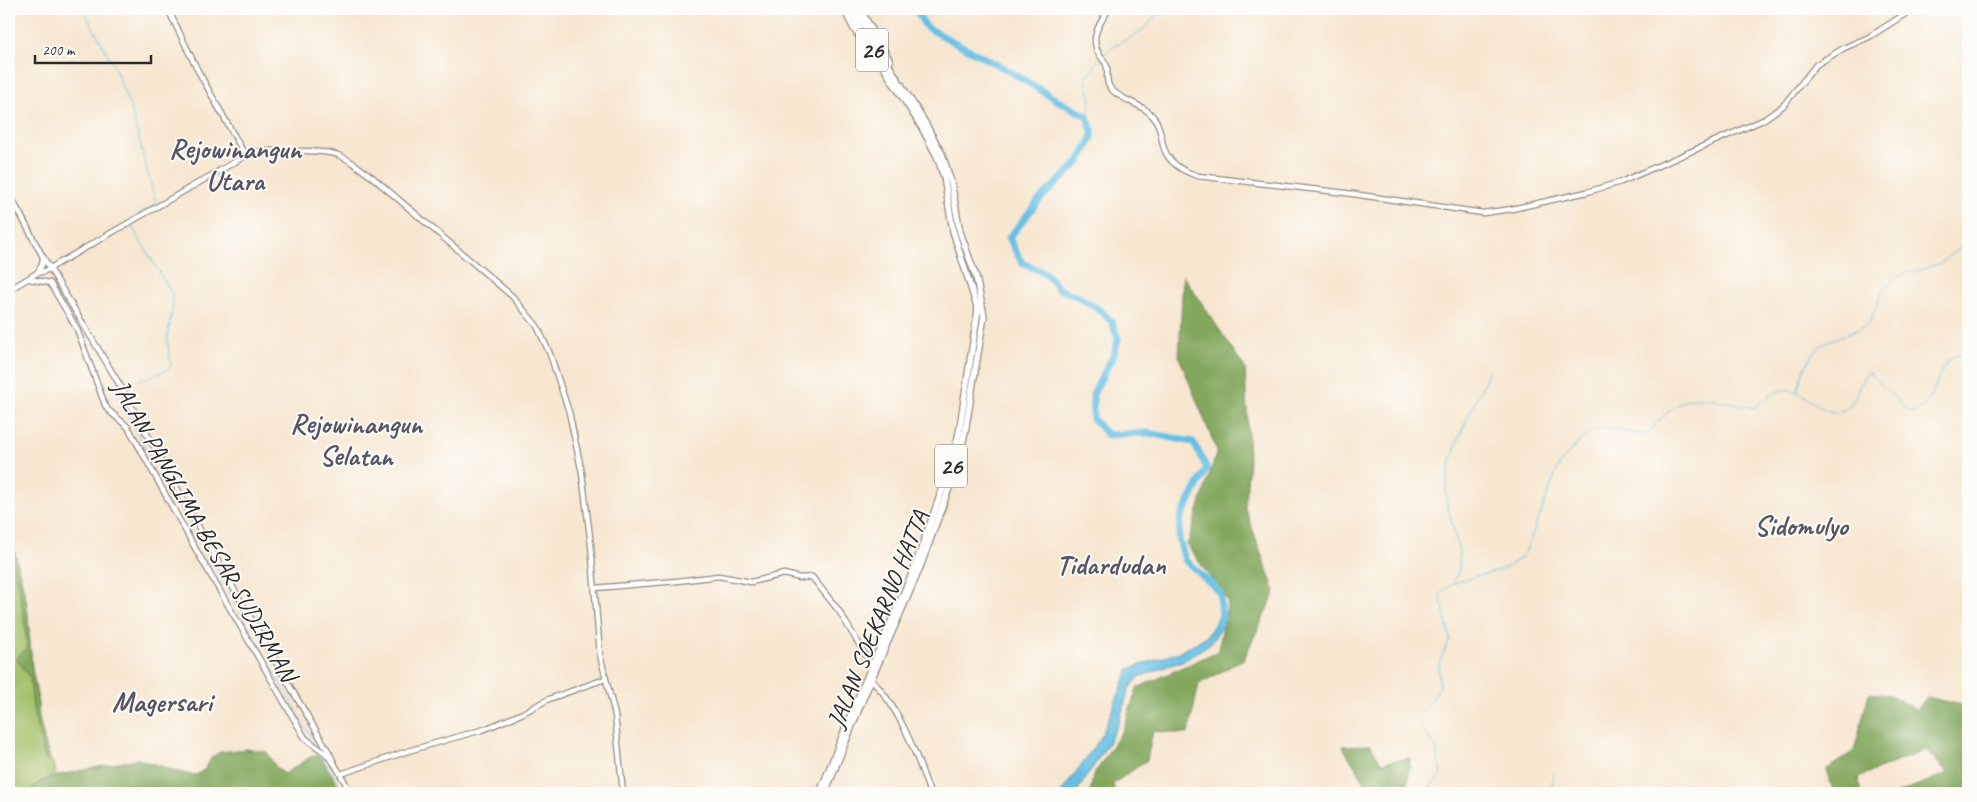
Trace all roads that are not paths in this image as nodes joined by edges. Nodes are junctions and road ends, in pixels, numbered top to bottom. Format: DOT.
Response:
graph roads {
  1 [pos="168,9"];
  2 [pos="844,9"];
  3 [pos="850,9"];
  4 [pos="855,9"];
  5 [pos="860,9"];
  6 [pos="1109,9"];
  7 [pos="1913,9"];
  8 [pos="902,90"];
  9 [pos="245,155"];
  10 [pos="9,193"];
  11 [pos="43,257"];
  12 [pos="50,267"];
  13 [pos="45,271"];
  14 [pos="37,273"];
  15 [pos="29,279"];
  16 [pos="45,282"];
  17 [pos="9,290"];
  18 [pos="981,315"];
  19 [pos="595,588"];
  20 [pos="872,666"];
  21 [pos="606,679"];
  22 [pos="872,680"];
  23 [pos="294,695"];
  24 [pos="284,701"];
  25 [pos="851,722"];
  26 [pos="322,739"];
  27 [pos="315,746"];
  28 [pos="334,763"];
  29 [pos="341,774"];
  30 [pos="351,793"];
  31 [pos="623,793"];
  32 [pos="820,793"];
  33 [pos="825,793"];
  34 [pos="930,793"];
  1 -- 9 [label="street"];
  2 -- 8 [label="highway"];
  3 -- 8 [label="highway, JALAN SOEKARNO HATTA / 26"];
  4 -- 8 [label="highway, JALAN SOEKARNO HATTA / 26"];
  5 -- 8 [label="highway"];
  6 -- 7 [label="street"];
  8 -- 18 [label="highway, JALAN SOEKARNO HATTA / 26"];
  9 -- 12 [label="street"];
  9 -- 19 [label="street"];
  10 -- 11 [label="street, JALAN PANGLIMA BESAR SUDIRMAN"];
  11 -- 12 [label="street, JALAN PANGLIMA BESAR SUDIRMAN"];
  11 -- 14 [label="street"];
  12 -- 13 [label="street"];
  12 -- 23 [label="street, JALAN PANGLIMA BESAR SUDIRMAN"];
  13 -- 14 [label="street"];
  13 -- 16 [label="street"];
  14 -- 15 [label="street"];
  15 -- 16 [label="street"];
  15 -- 17 [label="street"];
  16 -- 24 [label="street, JALAN PANGLIMA BESAR SUDIRMAN"];
  18 -- 20 [label="highway, JALAN SOEKARNO HATTA / 26"];
  18 -- 22 [label="highway, JALAN SOEKARNO HATTA / 26"];
  19 -- 20 [label="street"];
  19 -- 21 [label="street"];
  20 -- 25 [label="highway, JALAN SOEKARNO HATTA / 26"];
  21 -- 29 [label="street"];
  21 -- 31 [label="street"];
  22 -- 25 [label="highway, JALAN SOEKARNO HATTA / 26"];
  22 -- 34 [label="street"];
  23 -- 24 [label="street"];
  23 -- 26 [label="street, JALAN PANGLIMA BESAR SUDIRMAN"];
  24 -- 27 [label="street, JALAN PANGLIMA BESAR SUDIRMAN"];
  25 -- 32 [label="highway, JALAN SOEKARNO HATTA / 26"];
  25 -- 33 [label="highway, JALAN SOEKARNO HATTA / 26"];
  26 -- 27 [label="street"];
  26 -- 28 [label="street, JALAN PANGLIMA BESAR SUDIRMAN"];
  27 -- 28 [label="street, JALAN PANGLIMA BESAR SUDIRMAN"];
  28 -- 29 [label="street, JALAN PANGLIMA BESAR SUDIRMAN"];
  29 -- 30 [label="street, JALAN PANGLIMA BESAR SUDIRMAN"];
}
